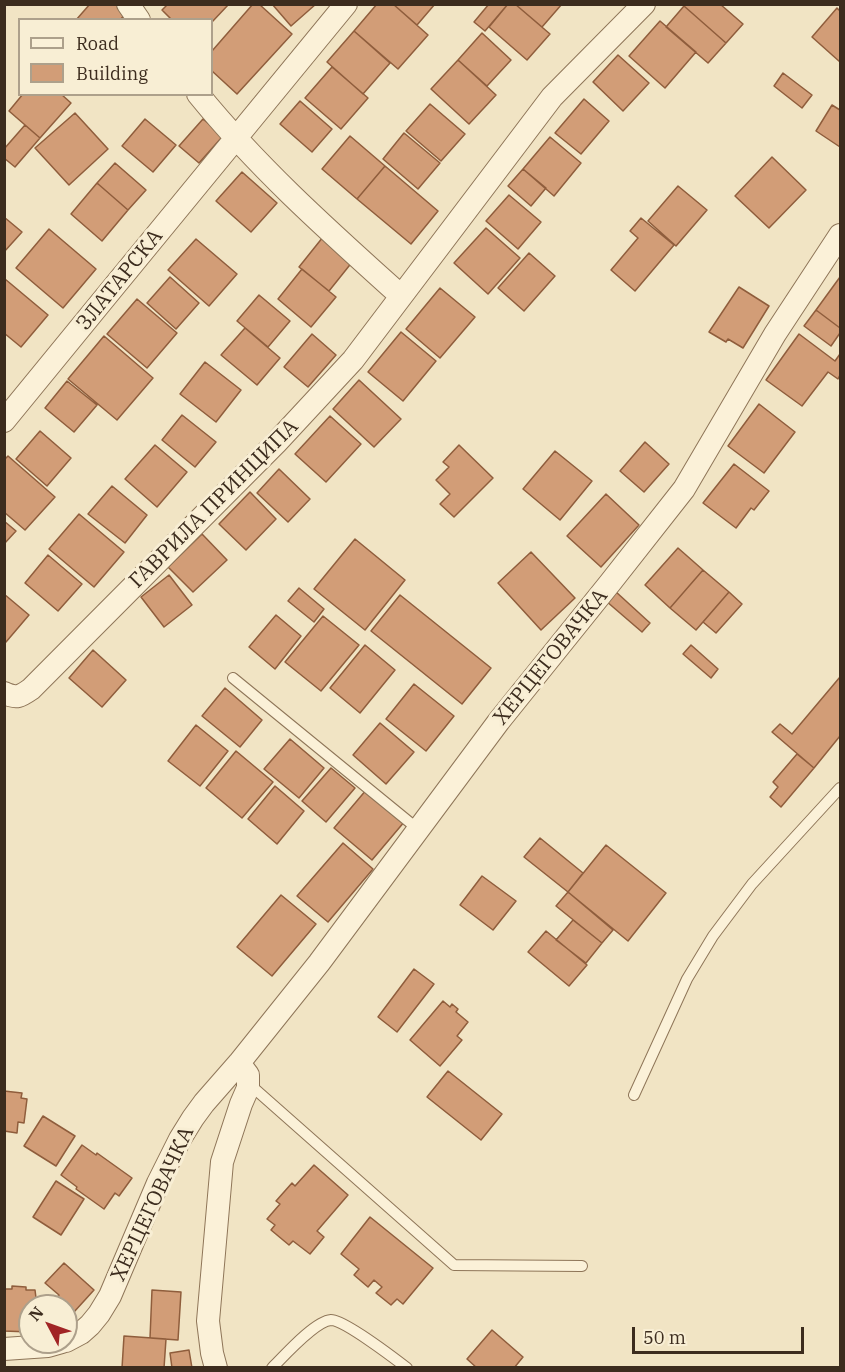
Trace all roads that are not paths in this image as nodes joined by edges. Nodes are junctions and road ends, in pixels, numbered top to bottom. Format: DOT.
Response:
graph roads {
  1 [pos="128,4"];
  2 [pos="346,4"];
  3 [pos="644,4"];
  4 [pos="138,18"];
  5 [pos="200,96"];
  6 [pos="236,140"];
  7 [pos="840,235"];
  8 [pos="401,296"];
  9 [pos="4,422"];
  10 [pos="232,678"];
  11 [pos="7,701"];
  12 [pos="840,788"];
  13 [pos="419,830"];
  14 [pos="239,1063"];
  15 [pos="248,1088"];
  16 [pos="634,1095"];
  17 [pos="582,1266"];
  18 [pos="78,1335"];
  19 [pos="216,1368"];
  20 [pos="272,1368"];
  21 [pos="407,1368"];
  1 -- 4 [label="street"];
  2 -- 6 [label="street, ЗЛАТАРСКА"];
  3 -- 8 [label="street, ГАВРИЛА ПРИНЦИПА"];
  5 -- 6 [label="street"];
  6 -- 8 [label="street"];
  6 -- 9 [label="street, ЗЛАТАРСКА"];
  7 -- 13 [label="street, ХЕРЦЕГОВАЧКА"];
  8 -- 11 [label="street, ГАВРИЛА ПРИНЦИПА"];
  10 -- 13 [label="lane"];
  12 -- 16 [label="lane"];
  13 -- 14 [label="street, ХЕРЦЕГОВАЧКА"];
  14 -- 15 [label="street"];
  14 -- 18 [label="street, ХЕРЦЕГОВАЧКА"];
  15 -- 17 [label="lane"];
  15 -- 19 [label="street, ХЕРЦЕГОВАЧКА"];
  20 -- 21 [label="lane"];
}
